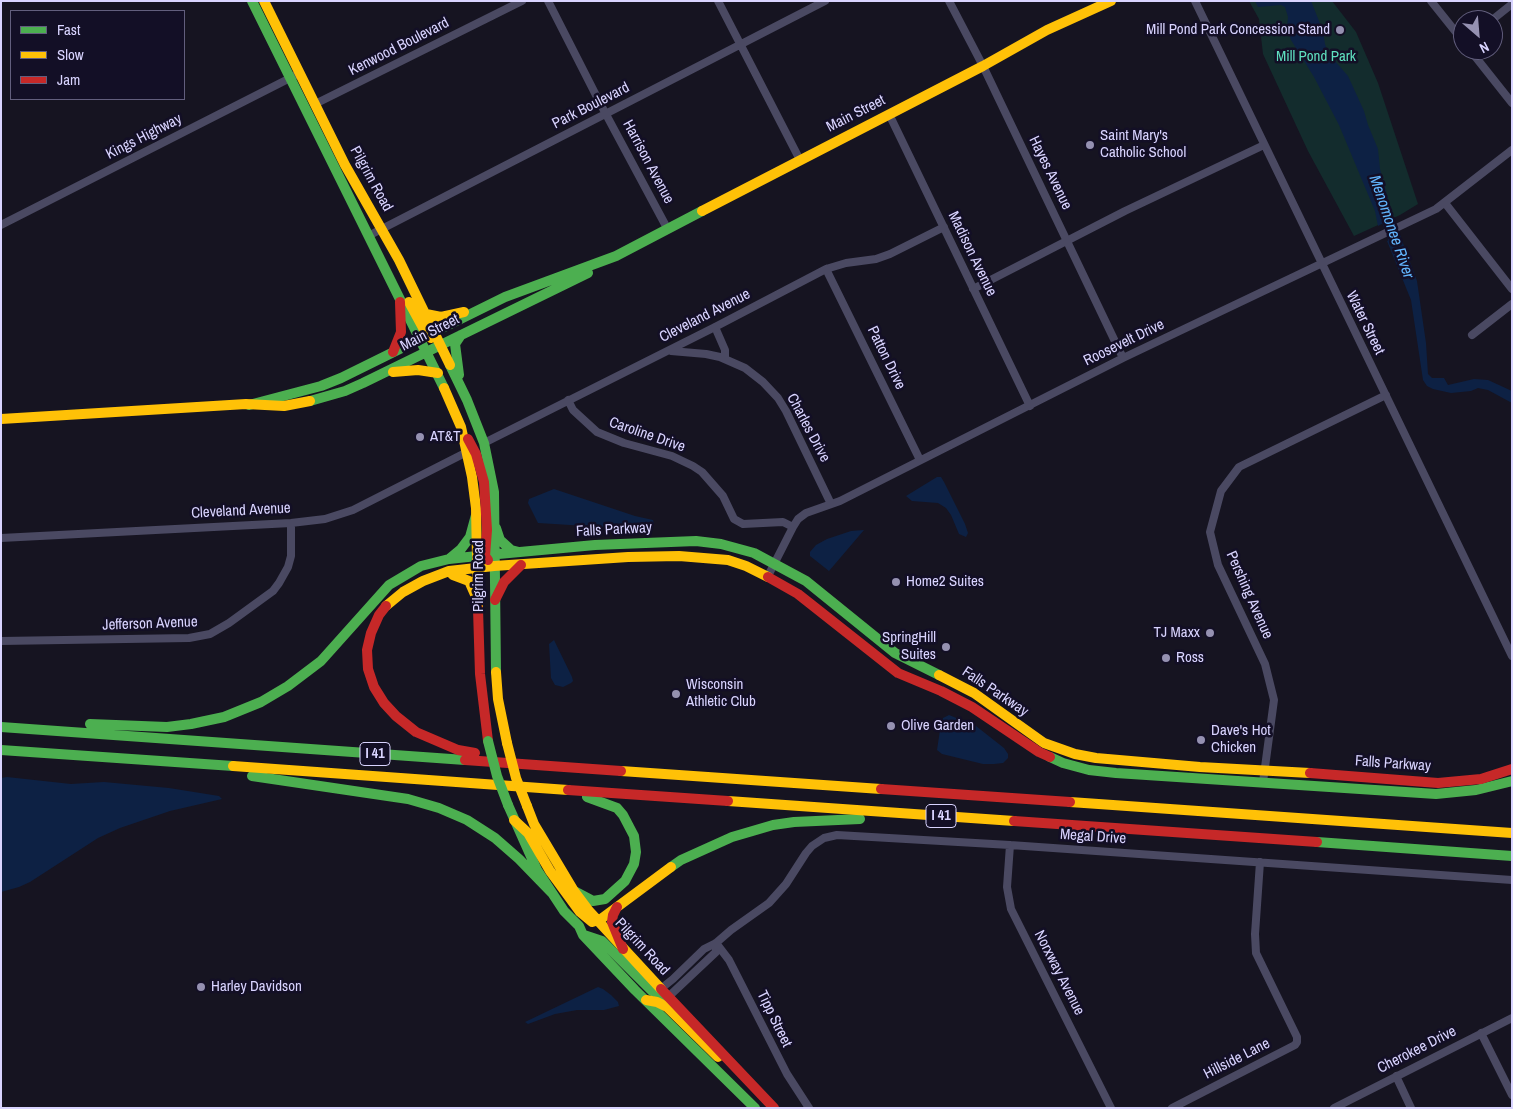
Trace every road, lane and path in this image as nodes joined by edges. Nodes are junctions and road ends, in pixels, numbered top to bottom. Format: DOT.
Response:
graph roads {
  1 [pos="252,1"];
  2 [pos="264,1"];
  3 [pos="522,1"];
  4 [pos="548,1"];
  5 [pos="718,1"];
  6 [pos="825,1"];
  7 [pos="950,1"];
  8 [pos="1111,1"];
  9 [pos="1195,1"];
  10 [pos="1431,1"];
  11 [pos="1453,28"];
  12 [pos="740,45"];
  13 [pos="1478,60"];
  14 [pos="983,66"];
  15 [pos="300,73"];
  16 [pos="290,78"];
  17 [pos="1512,103"];
  18 [pos="315,104"];
  19 [pos="607,113"];
  20 [pos="889,114"];
  21 [pos="326,140"];
  22 [pos="1264,145"];
  23 [pos="1512,150"];
  24 [pos="800,160"];
  25 [pos="1445,203"];
  26 [pos="1,224"];
  27 [pos="944,227"];
  28 [pos="667,228"];
  29 [pos="381,229"];
  30 [pos="370,235"];
  31 [pos="1067,241"];
  32 [pos="616,256"];
  33 [pos="1321,264"];
  34 [pos="826,269"];
  35 [pos="389,274"];
  36 [pos="974,289"];
  37 [pos="1512,289"];
  38 [pos="400,296"];
  39 [pos="1512,304"];
  40 [pos="482,308"];
  41 [pos="426,314"];
  42 [pos="715,327"];
  43 [pos="462,334"];
  44 [pos="427,335"];
  45 [pos="1472,335"];
  46 [pos="440,344"];
  47 [pos="668,351"];
  48 [pos="393,352"];
  49 [pos="426,352"];
  50 [pos="1124,358"];
  51 [pos="724,359"];
  52 [pos="438,373"];
  53 [pos="380,375"];
  54 [pos="309,389"];
  55 [pos="461,389"];
  56 [pos="1386,395"];
  57 [pos="314,400"];
  58 [pos="568,400"];
  59 [pos="249,405"];
  60 [pos="1030,406"];
  61 [pos="1,418"];
  62 [pos="461,427"];
  63 [pos="484,443"];
  64 [pos="468,452"];
  65 [pos="920,460"];
  66 [pos="831,504"];
  67 [pos="476,515"];
  68 [pos="494,521"];
  69 [pos="291,523"];
  70 [pos="793,526"];
  71 [pos="1,538"];
  72 [pos="520,552"];
  73 [pos="487,558"];
  74 [pos="449,559"];
  75 [pos="776,562"];
  76 [pos="521,565"];
  77 [pos="477,567"];
  78 [pos="449,572"];
  79 [pos="768,576"];
  80 [pos="477,599"];
  81 [pos="494,601"];
  82 [pos="1,641"];
  83 [pos="1512,656"];
  84 [pos="1,720"];
  85 [pos="1,727"];
  86 [pos="1,750"];
  87 [pos="203,764"];
  88 [pos="1512,769"];
  89 [pos="1264,770"];
  90 [pos="370,776"];
  91 [pos="749,780"];
  92 [pos="1512,780"];
  93 [pos="1263,782"];
  94 [pos="514,820"];
  95 [pos="1076,825"];
  96 [pos="1512,833"];
  97 [pos="1010,845"];
  98 [pos="1512,856"];
  99 [pos="1260,862"];
  100 [pos="1512,880"];
  101 [pos="574,891"];
  102 [pos="552,893"];
  103 [pos="617,907"];
  104 [pos="597,921"];
  105 [pos="583,935"];
  106 [pos="716,943"];
  107 [pos="623,949"];
  108 [pos="660,998"];
  109 [pos="1512,1018"];
  110 [pos="1481,1034"];
  111 [pos="1396,1076"];
  112 [pos="1512,1095"];
  113 [pos="755,1108"];
  114 [pos="774,1108"];
  115 [pos="809,1108"];
  116 [pos="1112,1108"];
  117 [pos="1172,1108"];
  118 [pos="1334,1108"];
  119 [pos="1412,1108"];
  1 -- 16 [label="main road, Pilgrim Road"];
  2 -- 15 [label="main road, Pilgrim Road"];
  3 -- 18 [label="street, Kenwood Boulevard"];
  4 -- 19 [label="street, Harrison Avenue"];
  5 -- 12 [label="street"];
  6 -- 12 [label="street, Park Boulevard"];
  7 -- 14 [label="street, Hayes Avenue"];
  8 -- 14 [label="main road, Main Street"];
  9 -- 22 [label="street, Water Street"];
  10 -- 11 [label="street"];
  12 -- 19 [label="street, Park Boulevard"];
  12 -- 24 [label="street"];
  13 -- 17 [label="street"];
  14 -- 20 [label="main road, Main Street"];
  14 -- 31 [label="street, Hayes Avenue"];
  15 -- 16 [label="street, Kings Highway"];
  15 -- 18 [label="main road, Pilgrim Road"];
  16 -- 21 [label="main road, Pilgrim Road"];
  16 -- 26 [label="street, Kings Highway"];
  18 -- 21 [label="main road, Pilgrim Road"];
  19 -- 28 [label="street, Harrison Avenue"];
  19 -- 29 [label="street, Park Boulevard"];
  20 -- 24 [label="main road, Main Street"];
  20 -- 27 [label="street, Madison Avenue"];
  21 -- 29 [label="main road, Pilgrim Road"];
  21 -- 30 [label="main road, Pilgrim Road"];
  22 -- 31 [label="street"];
  22 -- 33 [label="street, Water Street"];
  23 -- 25 [label="street, Roosevelt Drive"];
  24 -- 28 [label="main road, Main Street"];
  25 -- 33 [label="street, Roosevelt Drive"];
  25 -- 37 [label="street"];
  27 -- 34 [label="street, Cleveland Avenue"];
  27 -- 36 [label="street, Madison Avenue"];
  28 -- 32 [label="main road, Main Street"];
  29 -- 30 [label="street, Park Boulevard"];
  29 -- 41 [label="main road, Pilgrim Road"];
  30 -- 35 [label="main road, Pilgrim Road"];
  31 -- 36 [label="street"];
  31 -- 50 [label="street, Hayes Avenue"];
  32 -- 40 [label="main road, Main Street"];
  32 -- 43 [label="main road, Main Street"];
  33 -- 50 [label="street, Roosevelt Drive"];
  33 -- 56 [label="street, Water Street"];
  34 -- 42 [label="street, Cleveland Avenue"];
  34 -- 65 [label="street, Patton Drive"];
  35 -- 38 [label="main road, Pilgrim Road"];
  35 -- 44 [label="main road"];
  36 -- 60 [label="street, Madison Avenue"];
  38 -- 44 [label="main road, Pilgrim Road"];
  38 -- 48 [label="main road"];
  39 -- 45 [label="street"];
  40 -- 41 [label="main road"];
  40 -- 44 [label="main road, Main Street"];
  41 -- 44 [label="main road, Pilgrim Road"];
  42 -- 47 [label="street, Cleveland Avenue"];
  42 -- 51 [label="street"];
  43 -- 46 [label="main road, Main Street"];
  43 -- 55 [label="main road"];
  44 -- 46 [label="main road, Pilgrim Road"];
  44 -- 48 [label="main road, Main Street"];
  44 -- 49 [label="main road, Pilgrim Road"];
  46 -- 49 [label="main road, Main Street"];
  46 -- 55 [label="main road, Pilgrim Road"];
  47 -- 51 [label="street, Charles Drive"];
  47 -- 58 [label="street, Cleveland Avenue"];
  48 -- 54 [label="main road, Main Street"];
  49 -- 52 [label="main road, Pilgrim Road"];
  49 -- 53 [label="main road, Main Street"];
  50 -- 60 [label="street, Roosevelt Drive"];
  51 -- 66 [label="street, Charles Drive"];
  52 -- 53 [label="main road"];
  52 -- 62 [label="main road, Pilgrim Road"];
  53 -- 57 [label="main road, Main Street"];
  54 -- 57 [label="main road"];
  54 -- 59 [label="main road, Main Street"];
  55 -- 63 [label="main road, Pilgrim Road"];
  56 -- 83 [label="street, Water Street"];
  56 -- 89 [label="street, Pershing Avenue"];
  57 -- 59 [label="main road, Main Street"];
  58 -- 63 [label="street, Cleveland Avenue"];
  58 -- 70 [label="street, Caroline Drive"];
  59 -- 61 [label="main road, Main Street"];
  60 -- 65 [label="street, Roosevelt Drive"];
  62 -- 64 [label="main road, Pilgrim Road"];
  62 -- 73 [label="main road"];
  63 -- 68 [label="main road, Pilgrim Road"];
  64 -- 67 [label="main road, Pilgrim Road"];
  64 -- 69 [label="street, Cleveland Avenue"];
  65 -- 66 [label="street, Roosevelt Drive"];
  66 -- 70 [label="street, Roosevelt Drive"];
  67 -- 73 [label="main road, Pilgrim Road"];
  67 -- 74 [label="main road"];
  68 -- 72 [label="main road"];
  68 -- 73 [label="main road, Pilgrim Road"];
  69 -- 71 [label="street, Cleveland Avenue"];
  69 -- 82 [label="street, Jefferson Avenue"];
  70 -- 75 [label="street, Roosevelt Drive"];
  72 -- 73 [label="main road, Falls Parkway"];
  72 -- 75 [label="main road, Falls Parkway"];
  73 -- 74 [label="main road"];
  73 -- 76 [label="main road, Falls Parkway"];
  73 -- 77 [label="main road, Pilgrim Road"];
  73 -- 77 [label="main road"];
  73 -- 81 [label="main road, Pilgrim Road"];
  74 -- 84 [label="main road"];
  75 -- 79 [label="street, Roosevelt Drive"];
  75 -- 89 [label="main road, Falls Parkway"];
  76 -- 79 [label="main road, Falls Parkway"];
  76 -- 81 [label="main road"];
  77 -- 78 [label="main road"];
  77 -- 80 [label="main road, Pilgrim Road"];
  78 -- 80 [label="main road"];
  78 -- 91 [label="main road"];
  79 -- 93 [label="main road, Falls Parkway"];
  80 -- 94 [label="main road, Pilgrim Road, bridge"];
  81 -- 101 [label="main road, Pilgrim Road, bridge"];
  85 -- 91 [label="main road, I 41"];
  86 -- 87 [label="main road, I 41"];
  87 -- 90 [label="main road, I 41"];
  87 -- 102 [label="main road"];
  88 -- 89 [label="main road, Falls Parkway"];
  89 -- 93 [label="street, Pershing Avenue"];
  90 -- 95 [label="main road, I 41"];
  90 -- 101 [label="main road"];
  91 -- 96 [label="main road, I 41"];
  92 -- 93 [label="main road, Falls Parkway"];
  94 -- 102 [label="main road, Pilgrim Road"];
  94 -- 104 [label="main road"];
  95 -- 98 [label="main road, I 41"];
  95 -- 103 [label="main road"];
  97 -- 99 [label="street, Megal Drive"];
  97 -- 106 [label="street, Megal Drive"];
  97 -- 116 [label="street, Norxway Avenue"];
  99 -- 100 [label="street, Megal Drive"];
  99 -- 117 [label="street, Hillside Lane"];
  101 -- 104 [label="main road, Pilgrim Road"];
  102 -- 105 [label="main road, Pilgrim Road"];
  103 -- 104 [label="main road"];
  103 -- 107 [label="main road"];
  104 -- 107 [label="main road, Pilgrim Road"];
  105 -- 108 [label="main road"];
  105 -- 108 [label="main road, Pilgrim Road"];
  106 -- 108 [label="street, Megal Drive"];
  106 -- 115 [label="street, Tipp Street"];
  107 -- 108 [label="main road, Pilgrim Road"];
  108 -- 113 [label="main road, Pilgrim Road"];
  108 -- 114 [label="main road"];
  109 -- 110 [label="street, Cherokee Drive"];
  110 -- 111 [label="street, Cherokee Drive"];
  110 -- 112 [label="street"];
  111 -- 118 [label="street, Cherokee Drive"];
  111 -- 119 [label="street"];
}
